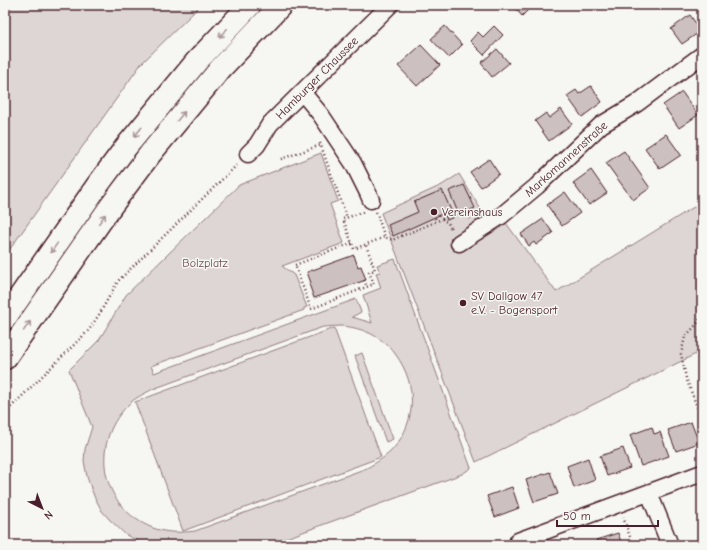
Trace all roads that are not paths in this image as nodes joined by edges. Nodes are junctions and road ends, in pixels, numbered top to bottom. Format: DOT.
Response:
graph roads {
  1 [pos="250,5"];
  2 [pos="281,5"];
  3 [pos="390,5"];
  4 [pos="702,55"];
  5 [pos="302,92"];
  6 [pos="248,154"];
  7 [pos="371,206"];
  8 [pos="459,243"];
  9 [pos="5,318"];
  10 [pos="5,358"];
  11 [pos="702,474"];
  12 [pos="649,492"];
  13 [pos="518,541"];
  14 [pos="670,545"];
  1 -- 9 [label="highway, one-way"];
  10 -- 2 [label="highway, one-way"];
  3 -- 5 [label="street, Hamburger Chaussee"];
  4 -- 8 [label="street, Markomannenstraße"];
  5 -- 6 [label="street, Hamburger Chaussee"];
  5 -- 7 [label="street"];
  11 -- 12 [label="street"];
  12 -- 13 [label="street"];
  12 -- 14 [label="street"];
}
